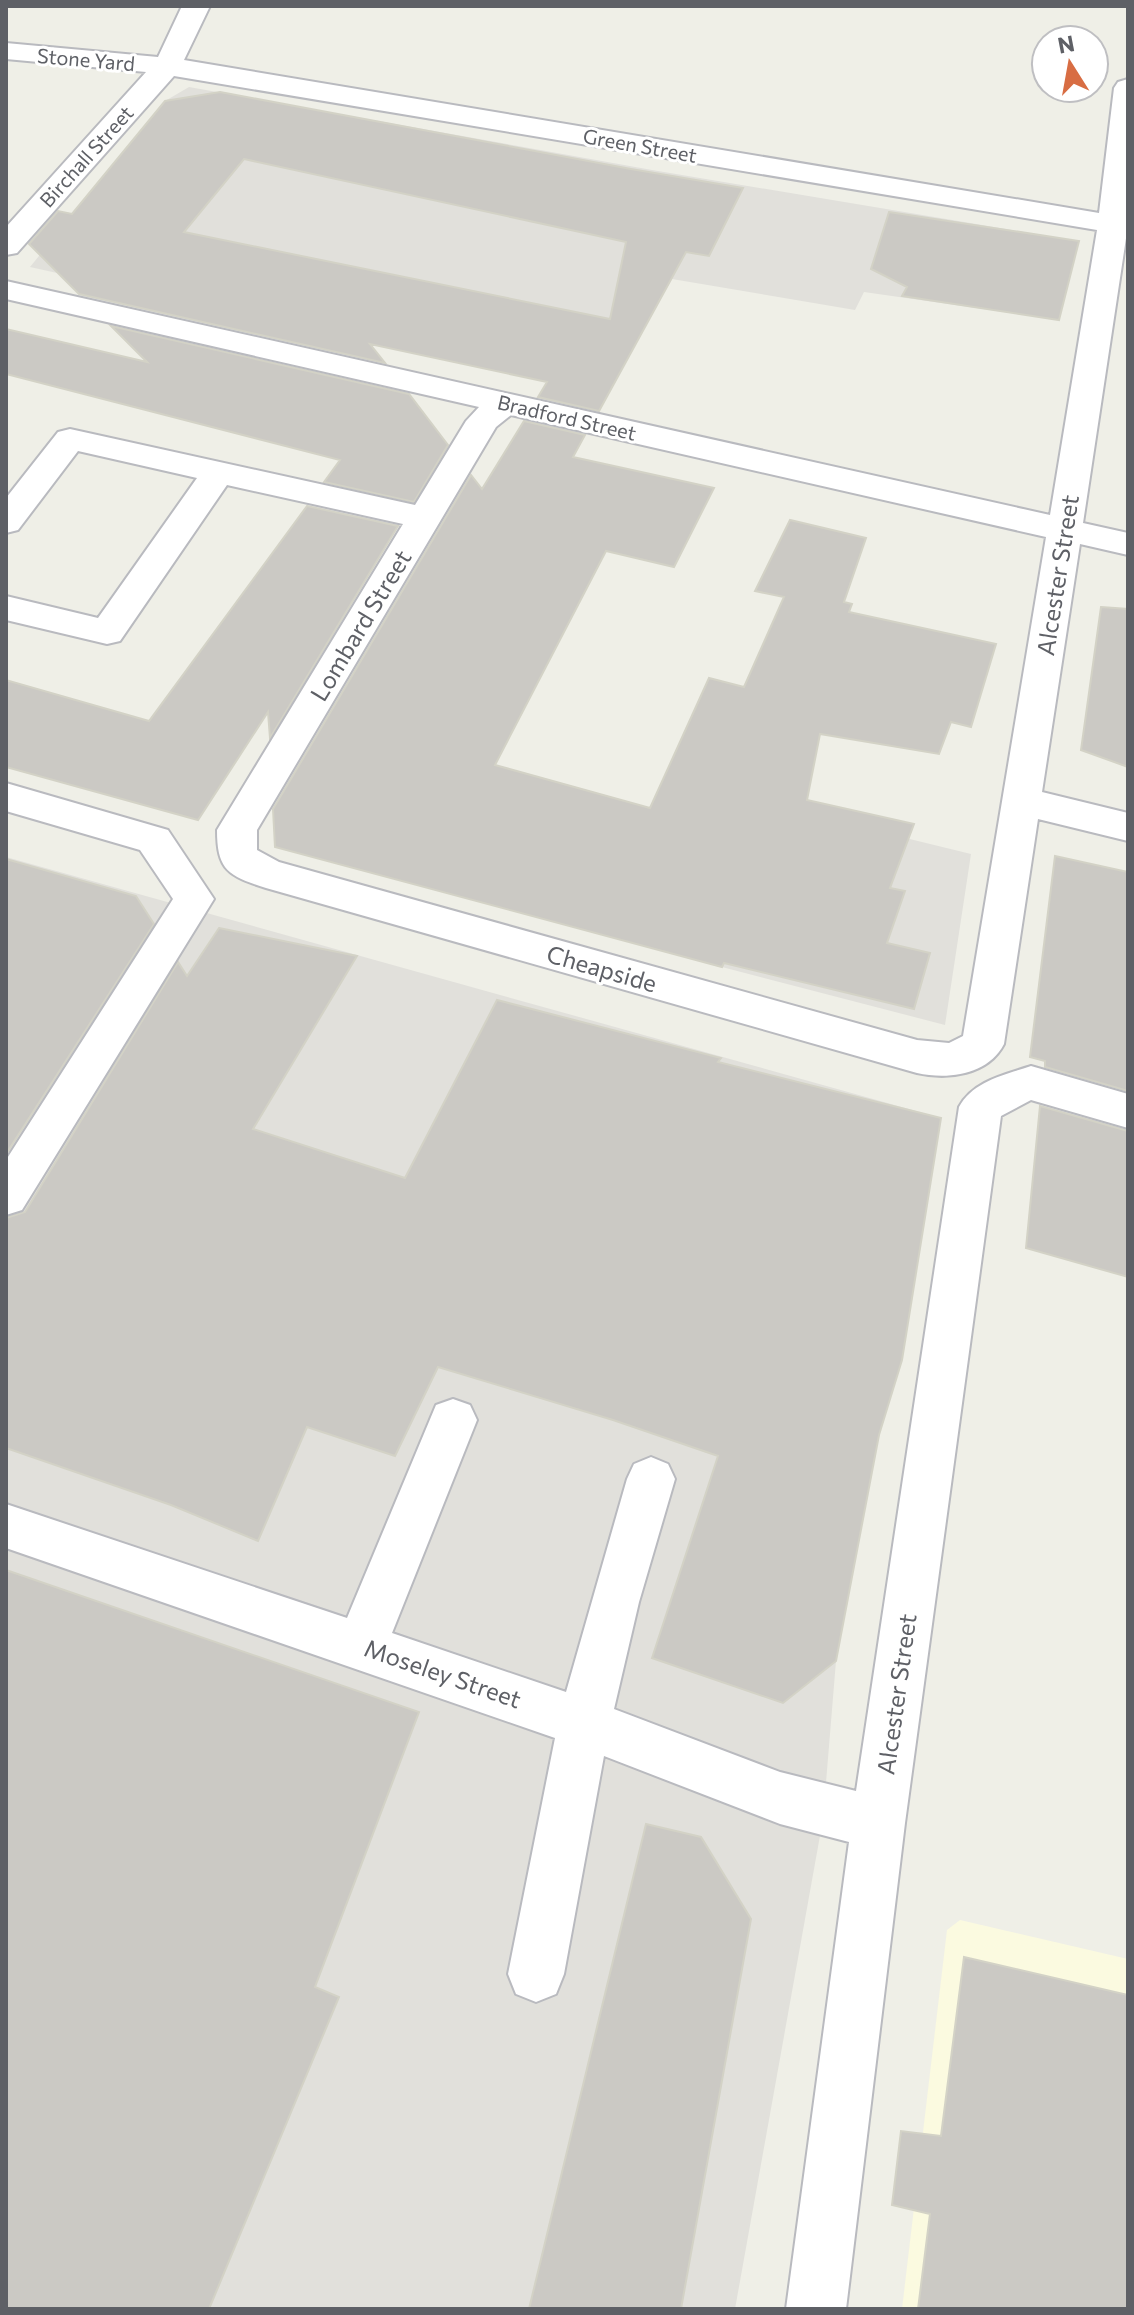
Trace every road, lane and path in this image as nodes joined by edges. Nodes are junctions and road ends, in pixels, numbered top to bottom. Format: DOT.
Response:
graph roads {
  1 [pos="196,6"];
  2 [pos="6,51"];
  3 [pos="167,66"];
  4 [pos="1128,88"];
  5 [pos="1124,154"];
  6 [pos="1113,224"];
  7 [pos="6,246"];
  8 [pos="6,290"];
  9 [pos="505,403"];
  10 [pos="219,472"];
  11 [pos="425,518"];
  12 [pos="6,522"];
  13 [pos="1066,528"];
  14 [pos="1128,544"];
  15 [pos="6,608"];
  16 [pos="6,797"];
  17 [pos="1021,801"];
  18 [pos="1128,827"];
  19 [pos="237,857"];
  20 [pos="968,1055"];
  21 [pos="1128,1111"];
  22 [pos="6,1197"];
  23 [pos="453,1420"];
  24 [pos="651,1479"];
  25 [pos="6,1526"];
  26 [pos="362,1645"];
  27 [pos="582,1722"];
  28 [pos="878,1823"];
  29 [pos="536,1974"];
  30 [pos="816,2309"];
  1 -- 3 [label="street, Birchall Street"];
  2 -- 3 [label="street, Stone Yard"];
  3 -- 6 [label="street, Green Street"];
  3 -- 7 [label="street, Birchall Street"];
  4 -- 5 [label="street, Alcester Street"];
  5 -- 6 [label="street, Alcester Street"];
  6 -- 13 [label="street, Alcester Street"];
  8 -- 9 [label="street, Bradford Street"];
  9 -- 11 [label="street, Lombard Street"];
  9 -- 13 [label="street, Bradford Street"];
  10 -- 11 [label="street"];
  10 -- 12 [label="street"];
  10 -- 15 [label="street"];
  11 -- 19 [label="street, Lombard Street"];
  13 -- 14 [label="street, Bradford Street"];
  13 -- 17 [label="street, Alcester Street"];
  16 -- 22 [label="street"];
  17 -- 18 [label="street"];
  17 -- 20 [label="street, Alcester Street"];
  19 -- 20 [label="street, Cheapside"];
  21 -- 28 [label="street, Alcester Street"];
  23 -- 26 [label="street"];
  24 -- 27 [label="street"];
  25 -- 26 [label="street, Moseley Street"];
  26 -- 27 [label="street, Moseley Street"];
  27 -- 28 [label="street, Moseley Street"];
  27 -- 29 [label="street"];
  28 -- 30 [label="street, Alcester Street"];
}
